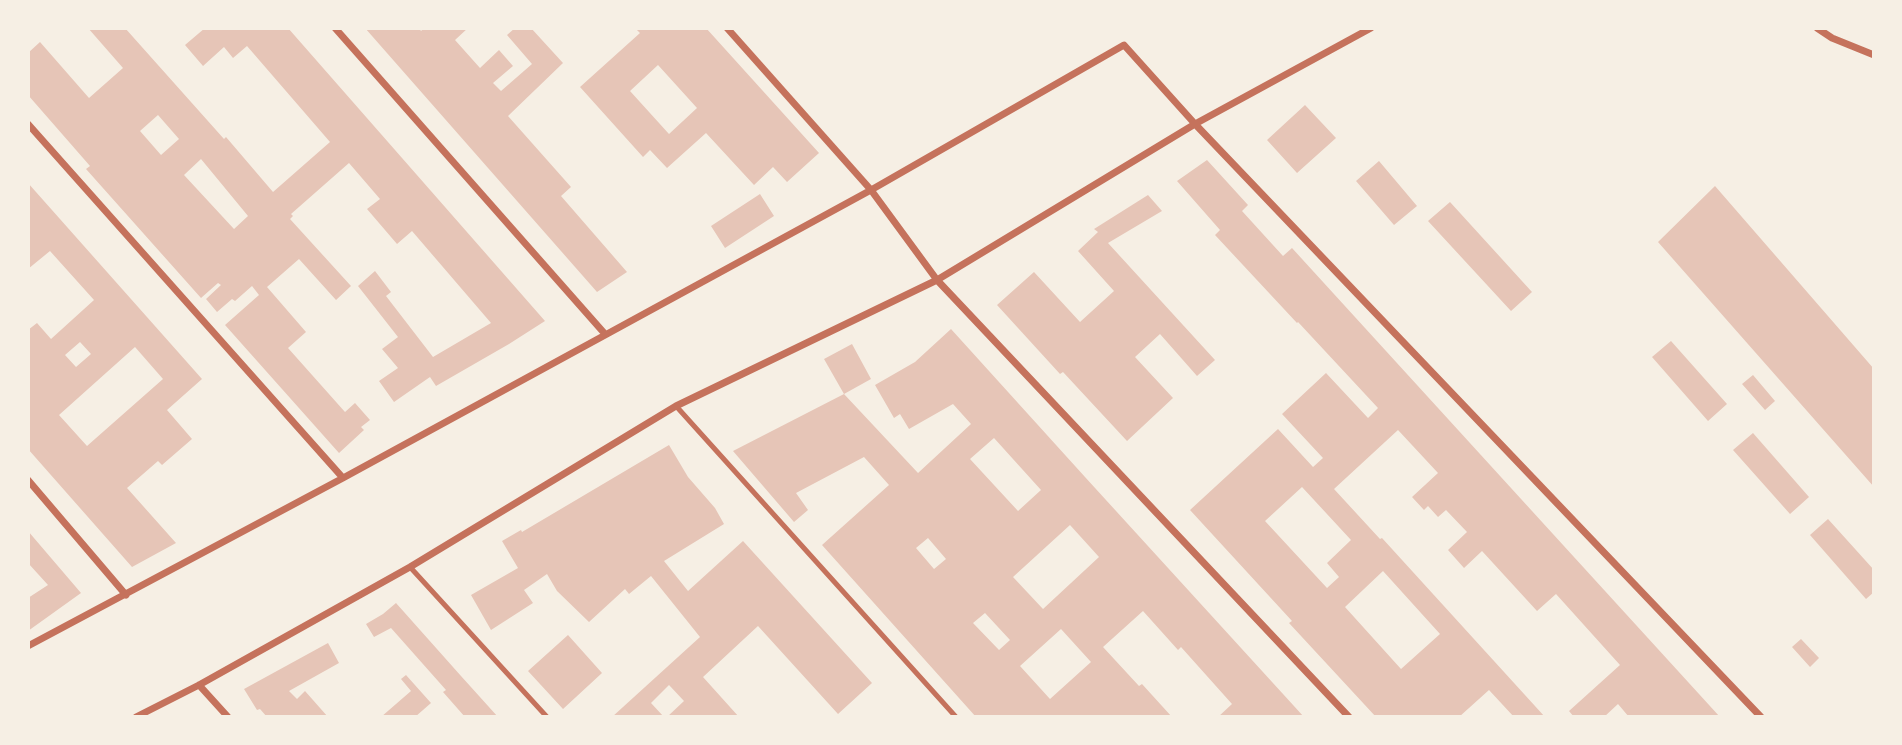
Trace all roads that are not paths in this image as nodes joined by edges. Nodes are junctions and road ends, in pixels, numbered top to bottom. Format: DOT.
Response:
graph roads {
  1 [pos="335,28"];
  2 [pos="727,28"];
  3 [pos="1371,28"];
  4 [pos="1818,28"];
  5 [pos="1874,55"];
  6 [pos="28,124"];
  7 [pos="1195,124"];
  8 [pos="871,190"];
  9 [pos="937,280"];
  10 [pos="605,334"];
  11 [pos="676,406"];
  12 [pos="343,478"];
  13 [pos="28,480"];
  14 [pos="410,567"];
  15 [pos="126,595"];
  16 [pos="28,646"];
  17 [pos="199,685"];
  18 [pos="136,717"];
  19 [pos="228,717"];
  20 [pos="547,717"];
  21 [pos="956,717"];
  22 [pos="1349,717"];
  23 [pos="1761,717"];
  1 -- 10 [label="street"];
  2 -- 8 [label="street"];
  3 -- 7 [label="street"];
  4 -- 5 [label="street"];
  6 -- 12 [label="street"];
  7 -- 8 [label="street"];
  7 -- 9 [label="street"];
  7 -- 23 [label="street"];
  8 -- 9 [label="street"];
  8 -- 10 [label="street"];
  9 -- 11 [label="street"];
  9 -- 22 [label="street"];
  10 -- 12 [label="street"];
  11 -- 14 [label="street"];
  11 -- 21 [label="lane"];
  12 -- 15 [label="street"];
  13 -- 15 [label="street"];
  14 -- 17 [label="street"];
  14 -- 20 [label="lane"];
  15 -- 16 [label="street"];
  17 -- 18 [label="street"];
  17 -- 19 [label="street"];
}
